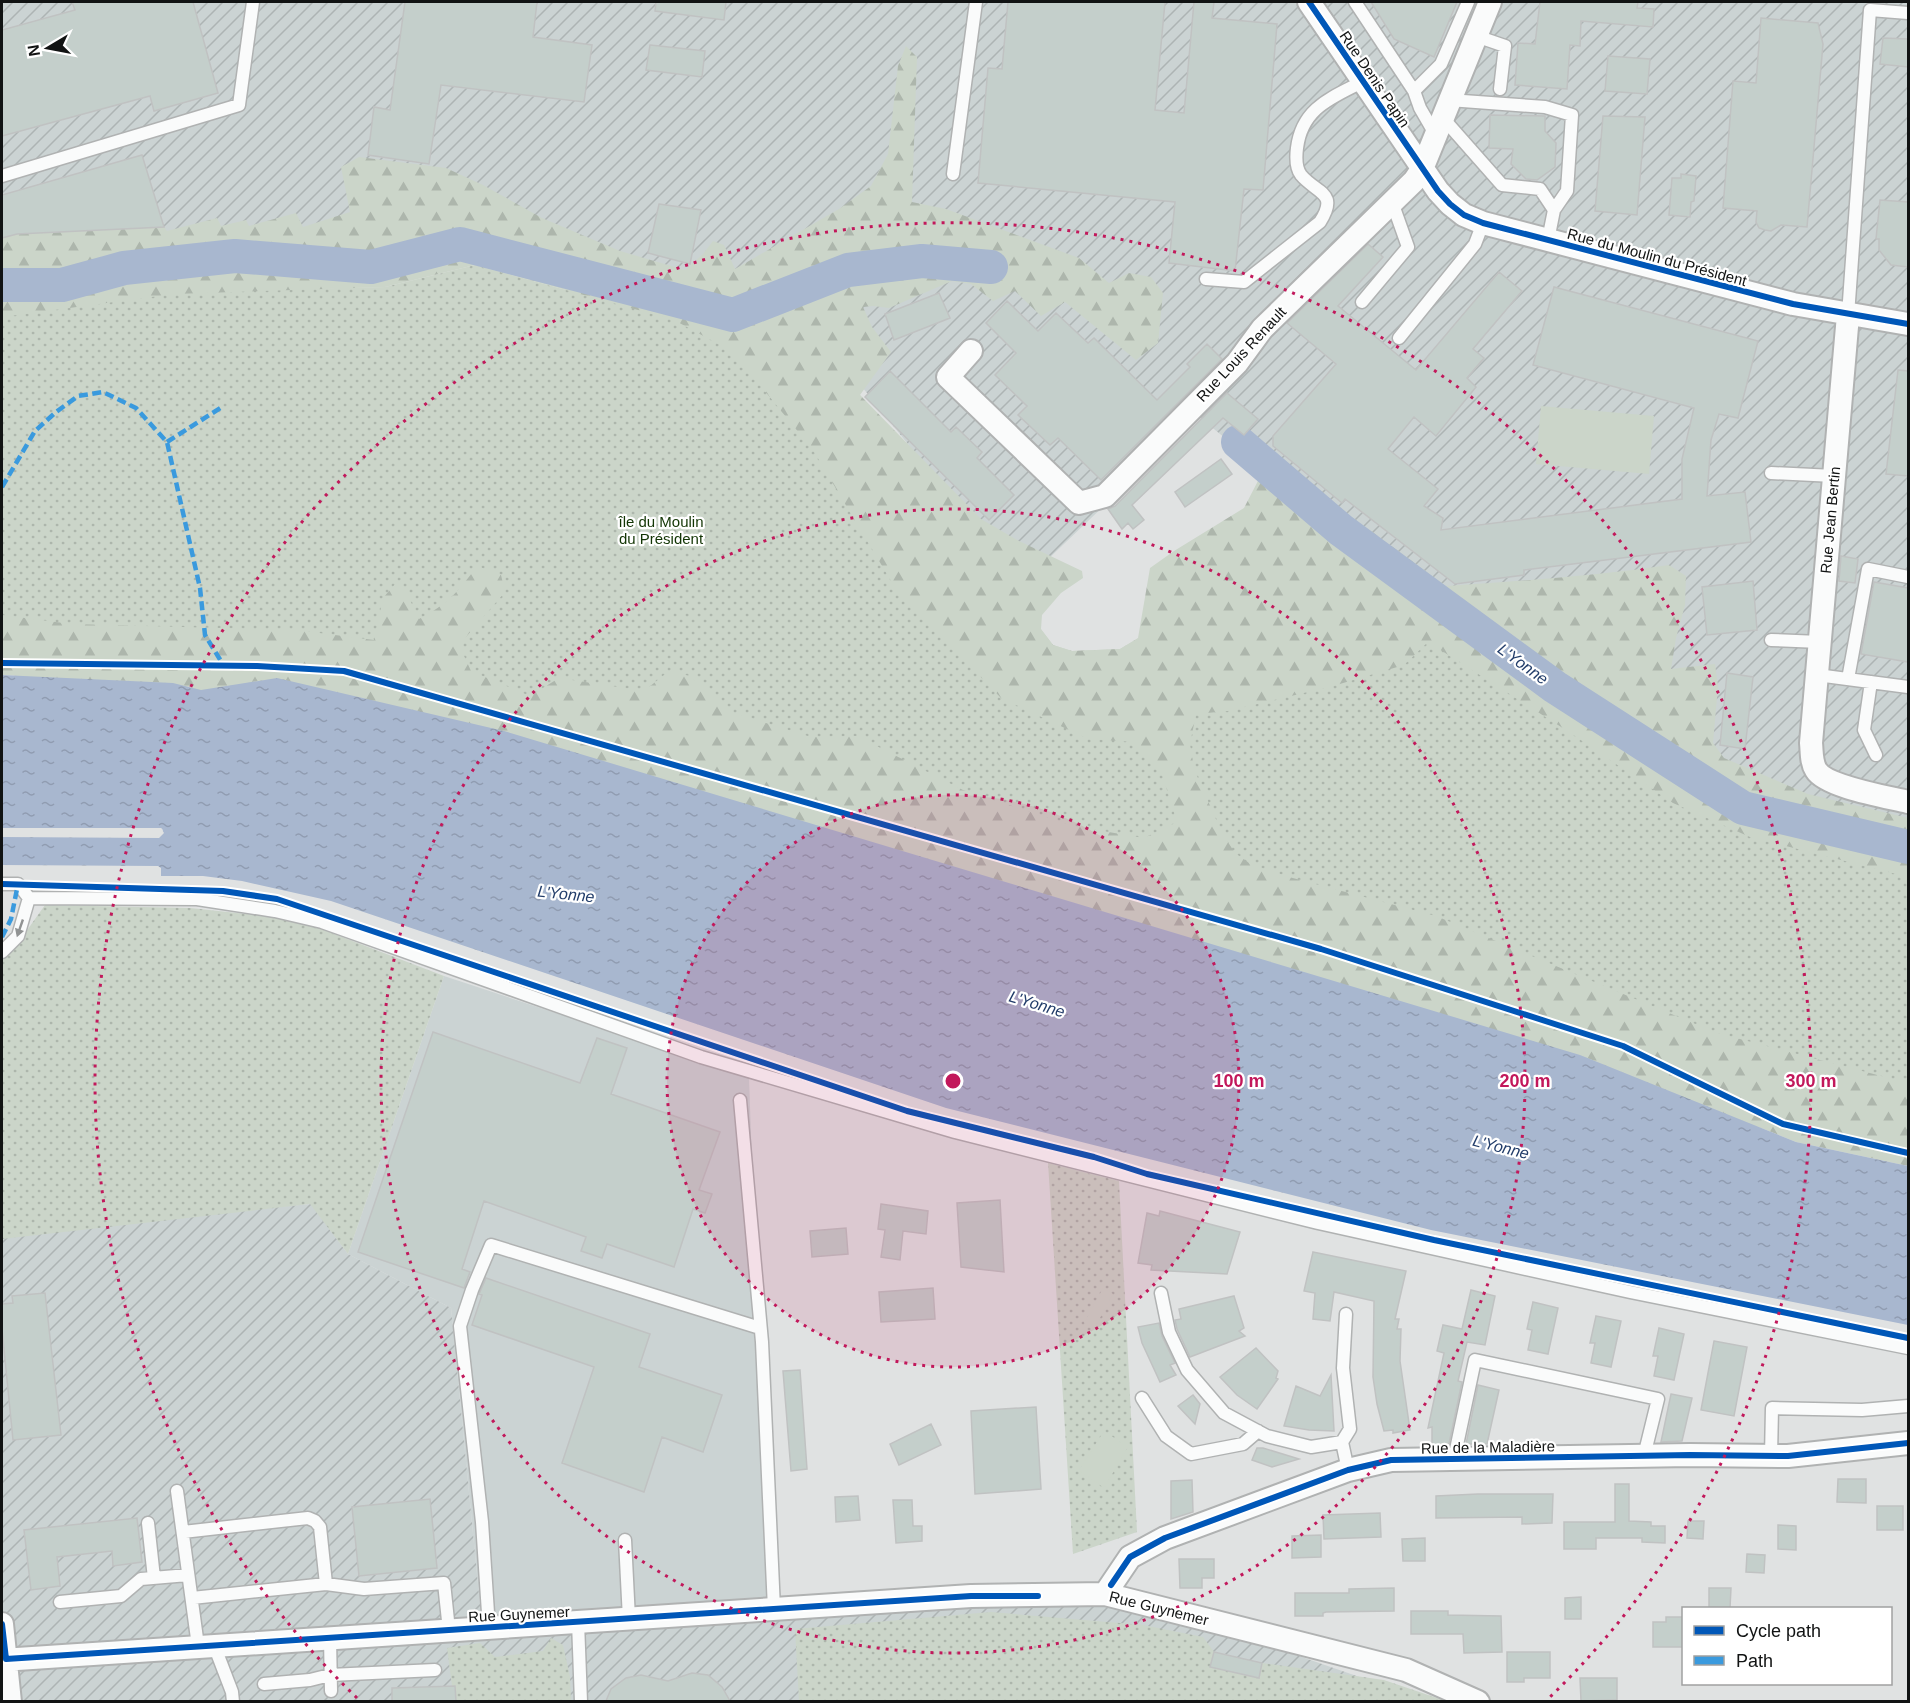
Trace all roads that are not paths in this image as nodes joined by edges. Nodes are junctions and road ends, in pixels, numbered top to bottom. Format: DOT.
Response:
graph roads {
  1 [pos="253,2"];
  2 [pos="975,2"];
  3 [pos="1308,2"];
  4 [pos="1355,2"];
  5 [pos="1468,2"];
  6 [pos="1490,2"];
  7 [pos="1908,13"];
  8 [pos="1476,36"];
  9 [pos="1362,82"];
  10 [pos="1500,89"];
  11 [pos="1414,91"];
  12 [pos="1442,117"];
  13 [pos="1422,169"];
  14 [pos="953,174"];
  15 [pos="2,176"];
  16 [pos="1392,202"];
  17 [pos="1554,210"];
  18 [pos="1483,223"];
  19 [pos="1548,240"];
  20 [pos="1206,279"];
  21 [pos="1362,302"];
  22 [pos="1848,315"];
  23 [pos="1908,324"];
  24 [pos="1399,338"];
  25 [pos="971,351"];
  26 [pos="1771,473"];
  27 [pos="1834,476"];
  28 [pos="1908,577"];
  29 [pos="1771,640"];
  30 [pos="1820,642"];
  31 [pos="1817,675"];
  32 [pos="1848,679"];
  33 [pos="1871,682"];
  34 [pos="1908,687"];
  35 [pos="1876,755"];
  36 [pos="1908,801"];
  37 [pos="2,884"];
  38 [pos="29,898"];
  39 [pos="2,952"];
  40 [pos="740,1100"];
  41 [pos="1161,1293"];
  42 [pos="1346,1314"];
  43 [pos="760,1328"];
  44 [pos="1908,1348"];
  45 [pos="1142,1398"];
  46 [pos="1908,1406"];
  47 [pos="1258,1431"];
  48 [pos="1342,1442"];
  49 [pos="1908,1443"];
  50 [pos="1772,1455"];
  51 [pos="1644,1456"];
  52 [pos="1454,1459"];
  53 [pos="1348,1470"];
  54 [pos="177,1491"];
  55 [pos="147,1522"];
  56 [pos="183,1532"];
  57 [pos="626,1540"];
  58 [pos="188,1575"];
  59 [pos="154,1578"];
  60 [pos="326,1584"];
  61 [pos="1105,1594"];
  62 [pos="192,1598"];
  63 [pos="60,1602"];
  64 [pos="774,1609"];
  65 [pos="629,1619"];
  66 [pos="578,1623"];
  67 [pos="2,1624"];
  68 [pos="489,1628"];
  69 [pos="449,1630"];
  70 [pos="330,1638"];
  71 [pos="206,1646"];
  72 [pos="4,1660"];
  73 [pos="435,1670"];
  74 [pos="330,1675"];
  75 [pos="264,1684"];
  76 [pos="331,1692"];
  77 [pos="10,1701"];
  78 [pos="233,1701"];
  79 [pos="581,1701"];
  80 [pos="1478,1701"];
  1 -- 15 [label="lane"];
  2 -- 14 [label="lane"];
  3 -- 9 [label="street, Rue Denis Papin"];
  4 -- 11 [label="lane"];
  5 -- 11 [label="lane"];
  6 -- 8 [label="street, Rue Louis Renault"];
  7 -- 22 [label="lane"];
  8 -- 10 [label="lane"];
  8 -- 12 [label="street, Rue Louis Renault"];
  9 -- 13 [label="street, Rue Denis Papin"];
  9 -- 20 [label="lane"];
  11 -- 12 [label="lane"];
  12 -- 13 [label="street, Rue Louis Renault"];
  12 -- 17 [label="lane"];
  12 -- 17 [label="lane"];
  13 -- 16 [label="street, Rue Louis Renault"];
  13 -- 18 [label="street, Rue du Moulin du Président"];
  16 -- 21 [label="lane"];
  16 -- 25 [label="street, Rue Louis Renault"];
  17 -- 19 [label="lane"];
  18 -- 19 [label="street, Rue du Moulin du Président"];
  18 -- 24 [label="lane"];
  19 -- 22 [label="street, Rue du Moulin du Président"];
  22 -- 23 [label="street, Rue du Moulin du Président"];
  22 -- 27 [label="street, Rue Jean Bertin"];
  26 -- 27 [label="lane"];
  27 -- 30 [label="street, Rue Jean Bertin"];
  28 -- 32 [label="lane"];
  29 -- 30 [label="lane"];
  30 -- 31 [label="street, Rue Jean Bertin"];
  31 -- 32 [label="lane"];
  31 -- 36 [label="street, Rue Jean Bertin"];
  32 -- 33 [label="lane"];
  33 -- 34 [label="lane"];
  33 -- 35 [label="lane"];
  37 -- 38 [label="lane"];
  38 -- 39 [label="lane, one-way"];
  38 -- 44 [label="lane"];
  40 -- 43 [label="lane"];
  41 -- 47 [label="lane"];
  42 -- 48 [label="lane"];
  43 -- 64 [label="lane"];
  43 -- 68 [label="lane"];
  45 -- 47 [label="lane"];
  46 -- 50 [label="lane"];
  47 -- 48 [label="lane"];
  48 -- 53 [label="lane"];
  49 -- 50 [label="street, Rue de la Maladière"];
  50 -- 51 [label="street, Rue de la Maladière"];
  51 -- 52 [label="street, Rue de la Maladière"];
  51 -- 52 [label="lane"];
  52 -- 53 [label="street, Rue de la Maladière"];
  53 -- 61 [label="street, Rue de la Maladière"];
  54 -- 56 [label="lane"];
  55 -- 59 [label="lane"];
  56 -- 58 [label="lane"];
  56 -- 60 [label="lane"];
  57 -- 65 [label="lane"];
  58 -- 59 [label="lane"];
  58 -- 62 [label="lane"];
  59 -- 63 [label="lane"];
  60 -- 62 [label="lane"];
  60 -- 69 [label="lane"];
  61 -- 64 [label="street, Rue Guynemer"];
  61 -- 80 [label="street, Rue Guynemer"];
  62 -- 71 [label="lane"];
  64 -- 65 [label="street, Rue Guynemer"];
  65 -- 66 [label="street, Rue Guynemer"];
  66 -- 68 [label="street, Rue Guynemer"];
  66 -- 79 [label="lane"];
  67 -- 72 [label="street"];
  68 -- 69 [label="street, Rue Guynemer"];
  69 -- 70 [label="street, Rue Guynemer"];
  70 -- 71 [label="street, Rue Guynemer"];
  70 -- 74 [label="lane"];
  71 -- 72 [label="street, Rue Guynemer"];
  71 -- 78 [label="lane"];
  72 -- 77 [label="street"];
  73 -- 74 [label="lane"];
  74 -- 75 [label="lane"];
  74 -- 76 [label="lane"];
}
